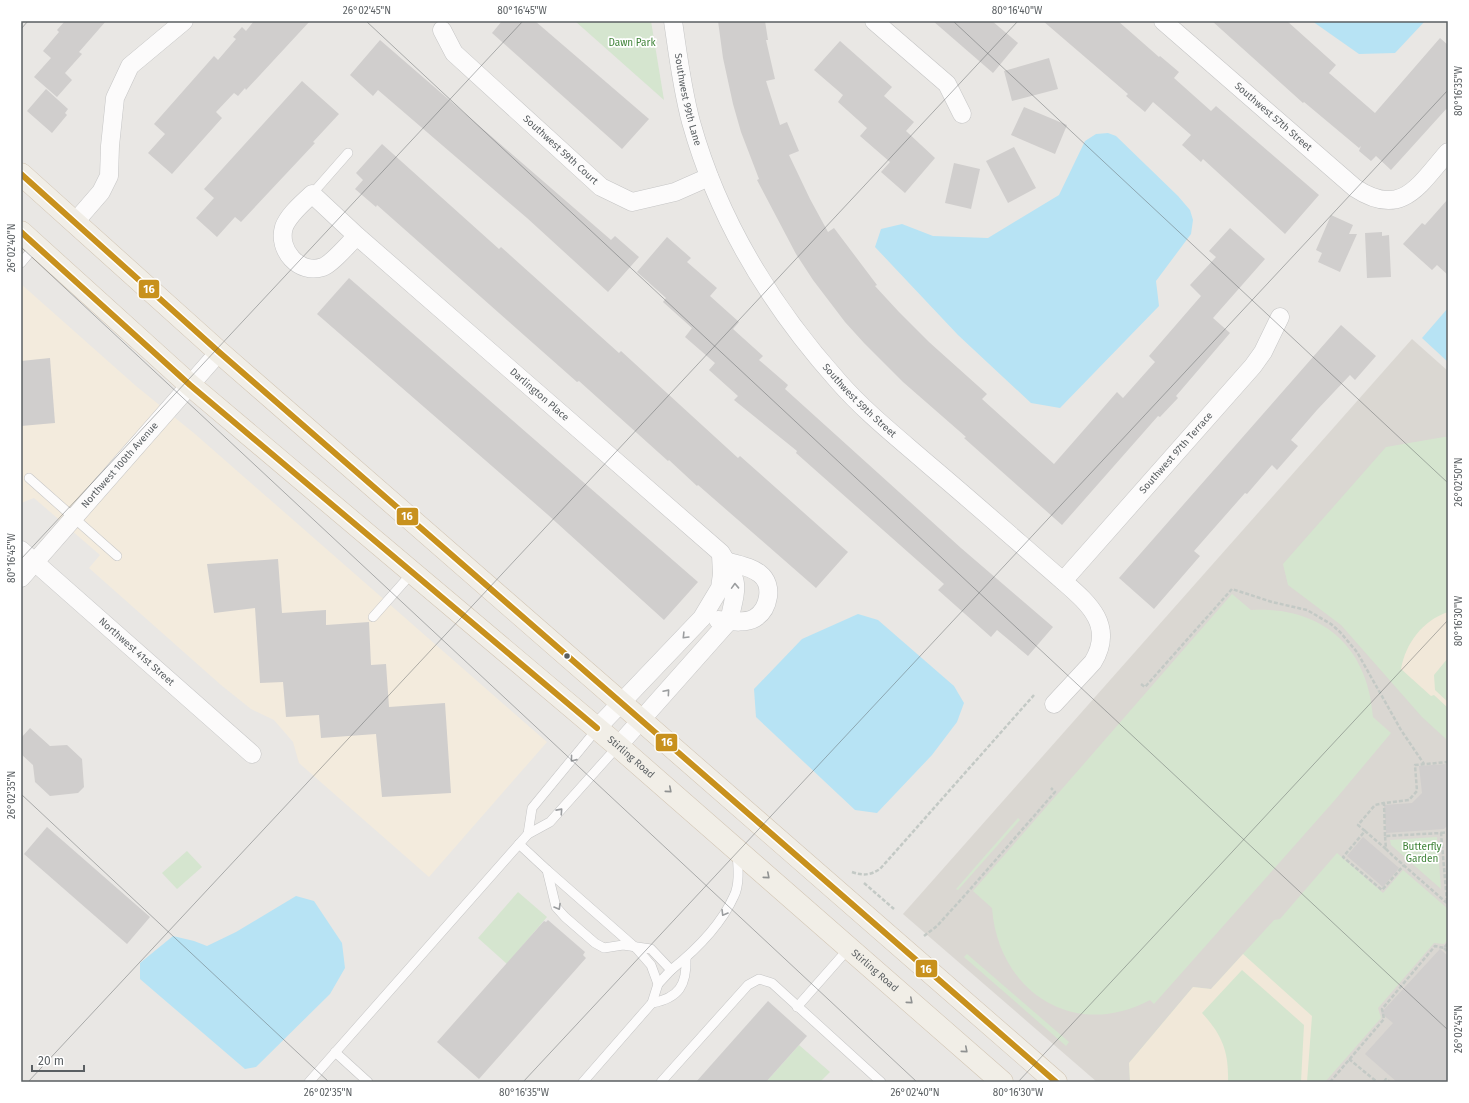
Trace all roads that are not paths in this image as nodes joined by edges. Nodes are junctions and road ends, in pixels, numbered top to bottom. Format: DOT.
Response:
graph roads {
  1 [pos="184,21"];
  2 [pos="673,21"];
  3 [pos="874,21"];
  4 [pos="1163,21"];
  5 [pos="442,30"];
  6 [pos="962,114"];
  7 [pos="1448,152"];
  8 [pos="348,153"];
  9 [pos="21,174"];
  10 [pos="709,177"];
  11 [pos="312,194"];
  12 [pos="75,222"];
  13 [pos="357,236"];
  14 [pos="28,238"];
  15 [pos="21,263"];
  16 [pos="1280,317"];
  17 [pos="219,352"];
  18 [pos="190,385"];
  19 [pos="29,478"];
  20 [pos="75,517"];
  21 [pos="21,550"];
  22 [pos="117,556"];
  23 [pos="723,557"];
  24 [pos="35,562"];
  25 [pos="412,574"];
  26 [pos="21,578"];
  27 [pos="1063,581"];
  28 [pos="373,617"];
  29 [pos="702,618"];
  30 [pos="729,621"];
  31 [pos="667,655"];
  32 [pos="697,658"];
  33 [pos="620,703"];
  34 [pos="1054,704"];
  35 [pos="641,722"];
  36 [pos="597,728"];
  37 [pos="618,746"];
  38 [pos="252,754"];
  39 [pos="528,834"];
  40 [pos="519,844"];
  41 [pos="737,850"];
  42 [pos="547,870"];
  43 [pos="872,922"];
  44 [pos="849,948"];
  45 [pos="637,949"];
  46 [pos="686,958"];
  47 [pos="671,970"];
  48 [pos="658,984"];
  49 [pos="652,1002"];
  50 [pos="798,1007"];
  51 [pos="335,1052"];
  52 [pos="309,1082"];
  53 [pos="368,1082"];
  54 [pos="583,1082"];
  55 [pos="661,1082"];
  56 [pos="881,1082"];
  57 [pos="1002,1082"];
  58 [pos="1056,1082"];
  1 -- 12 [label="street"];
  2 -- 10 [label="street, Southwest 99th Lane"];
  3 -- 6 [label="street"];
  4 -- 7 [label="street, Southwest 57th Street"];
  5 -- 10 [label="street, Southwest 59th Court"];
  8 -- 11 [label="lane"];
  9 -- 12 [label="main road"];
  10 -- 27 [label="street, Southwest 59th Street"];
  11 -- 13 [label="street, Darlington Place"];
  11 -- 13 [label="street"];
  12 -- 17 [label="main road"];
  13 -- 23 [label="street, Darlington Place"];
  14 -- 15 [label="lane"];
  14 -- 18 [label="main road, Stirling Road"];
  16 -- 27 [label="street, Southwest 97th Terrace"];
  17 -- 18 [label="street, Northwest 100th Avenue"];
  17 -- 33 [label="main road"];
  18 -- 20 [label="street, Northwest 100th Avenue"];
  18 -- 25 [label="main road, Stirling Road"];
  19 -- 20 [label="lane"];
  20 -- 22 [label="lane"];
  20 -- 24 [label="street, Northwest 100th Avenue"];
  21 -- 24 [label="street, Northwest 41st Street"];
  23 -- 29 [label="street"];
  30 -- 23 [label="street, Darlington Place, one-way"];
  23 -- 30 [label="street"];
  24 -- 26 [label="street, Northwest 100th Avenue"];
  24 -- 38 [label="street, Northwest 41st Street"];
  25 -- 28 [label="lane"];
  25 -- 36 [label="main road, Stirling Road"];
  27 -- 34 [label="street, Southwest 59th Street"];
  29 -- 30 [label="street"];
  29 -- 31 [label="street, one-way"];
  30 -- 32 [label="street"];
  31 -- 32 [label="street"];
  31 -- 33 [label="street"];
  35 -- 32 [label="street, one-way"];
  33 -- 35 [label="main road"];
  33 -- 36 [label="street"];
  35 -- 37 [label="street"];
  35 -- 43 [label="main road"];
  36 -- 37 [label="main road, Stirling Road"];
  36 -- 39 [label="lane, one-way"];
  39 -- 37 [label="lane, one-way"];
  37 -- 41 [label="main road, Stirling Road, one-way"];
  39 -- 40 [label="lane"];
  40 -- 42 [label="lane"];
  40 -- 51 [label="lane"];
  41 -- 44 [label="main road, Stirling Road, one-way"];
  41 -- 46 [label="lane, one-way"];
  42 -- 45 [label="lane"];
  42 -- 45 [label="lane, one-way"];
  43 -- 44 [label="main road"];
  43 -- 58 [label="main road"];
  44 -- 50 [label="lane"];
  44 -- 57 [label="main road, Stirling Road, one-way"];
  45 -- 47 [label="lane"];
  45 -- 48 [label="lane"];
  46 -- 47 [label="lane"];
  46 -- 49 [label="lane"];
  47 -- 48 [label="lane"];
  48 -- 49 [label="lane"];
  49 -- 54 [label="lane"];
  50 -- 55 [label="lane"];
  50 -- 56 [label="lane"];
  51 -- 52 [label="lane"];
  51 -- 53 [label="lane"];
}
